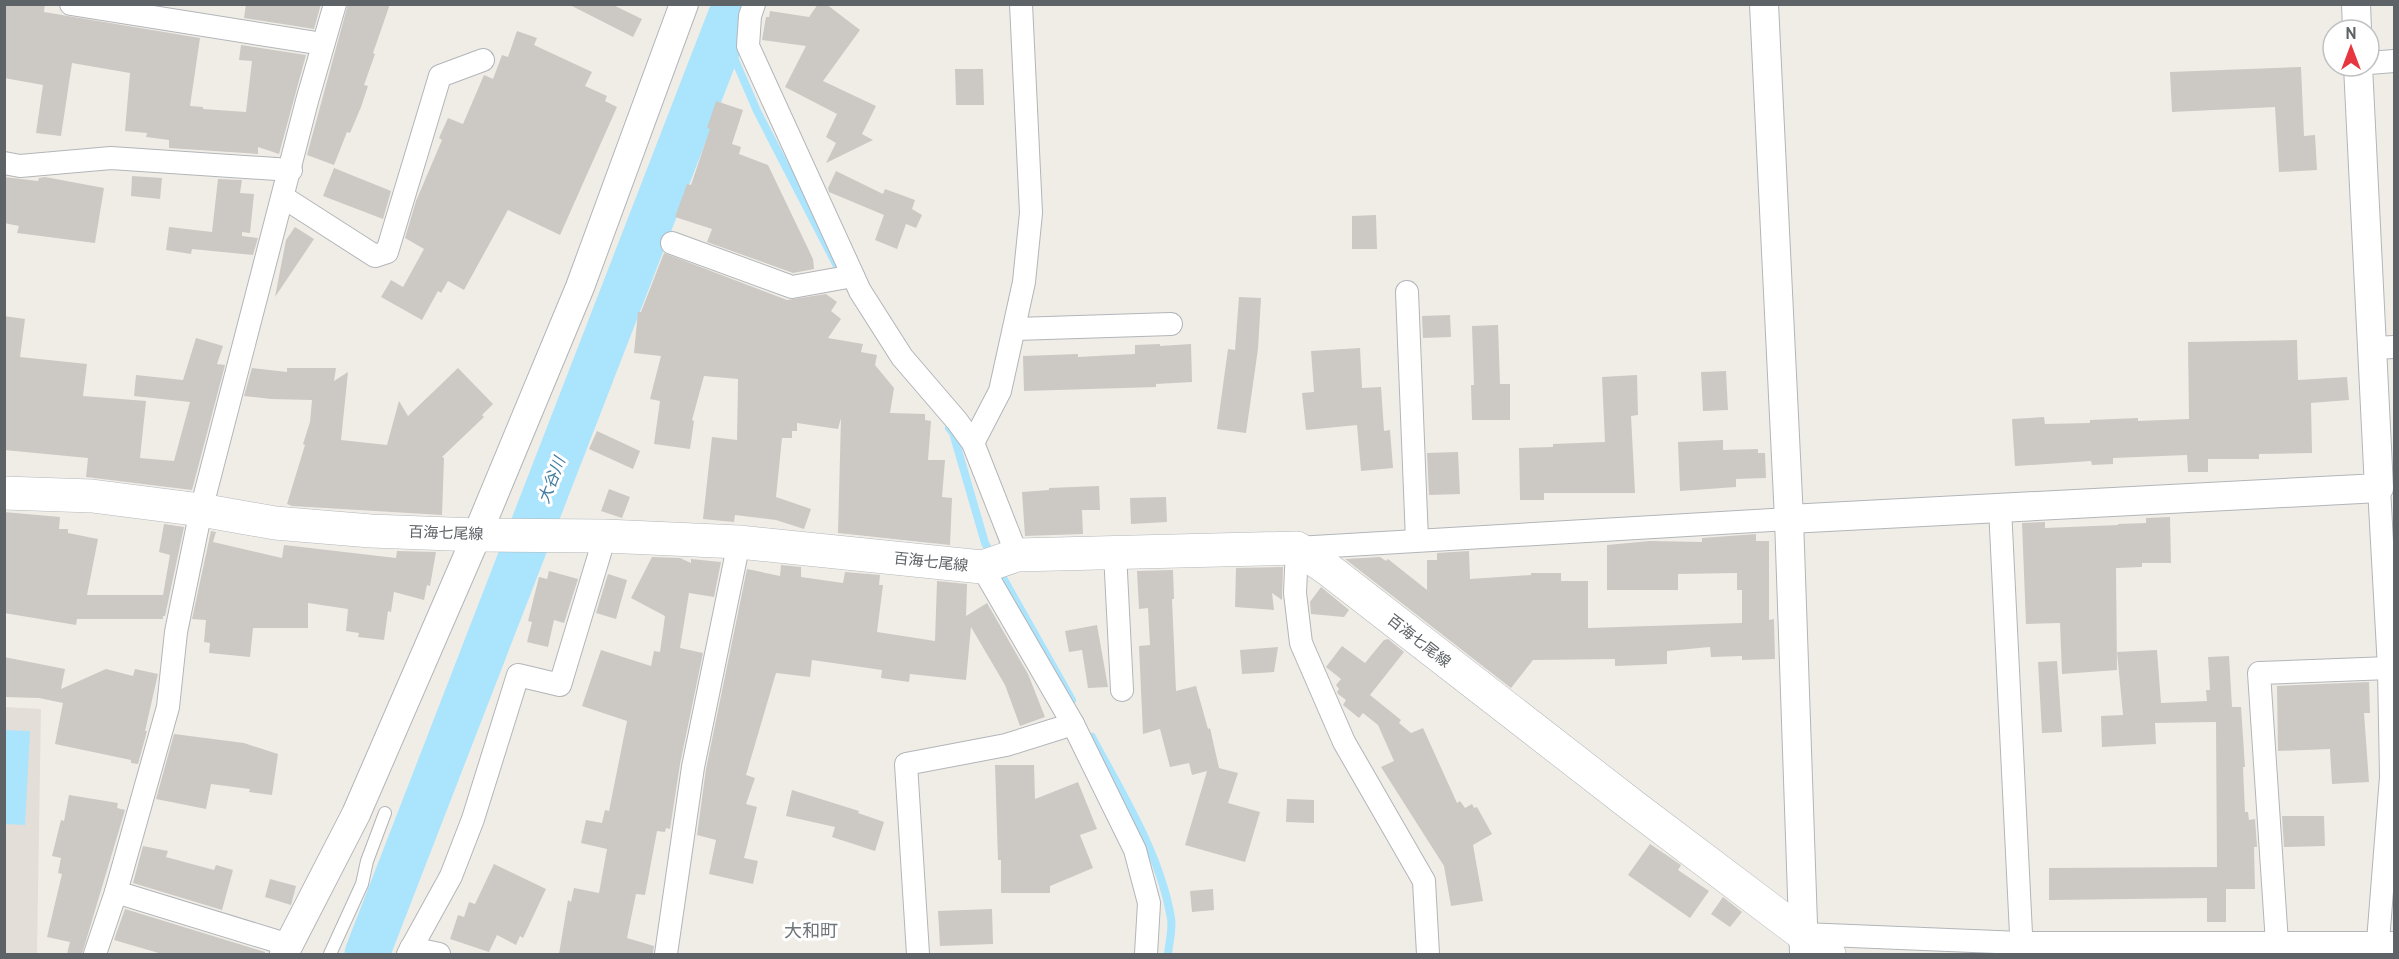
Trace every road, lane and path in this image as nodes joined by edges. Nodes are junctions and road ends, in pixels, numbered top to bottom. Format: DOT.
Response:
graph roads {
  1 [pos="71,4"];
  2 [pos="335,4"];
  3 [pos="684,4"];
  4 [pos="754,4"];
  5 [pos="1021,4"];
  6 [pos="1764,4"];
  7 [pos="155,11"];
  8 [pos="324,44"];
  9 [pos="483,60"];
  10 [pos="2359,78"];
  11 [pos="4,163"];
  12 [pos="291,170"];
  13 [pos="283,197"];
  14 [pos="672,243"];
  15 [pos="853,276"];
  16 [pos="1407,292"];
  17 [pos="1171,324"];
  18 [pos="1014,329"];
  19 [pos="2384,347"];
  20 [pos="973,443"];
  21 [pos="2379,488"];
  22 [pos="4,493"];
  23 [pos="2000,508"];
  24 [pos="201,510"];
  25 [pos="1789,519"];
  26 [pos="491,535"];
  27 [pos="605,536"];
  28 [pos="1417,540"];
  29 [pos="739,542"];
  30 [pos="1297,548"];
  31 [pos="1114,552"];
  32 [pos="998,561"];
  33 [pos="2389,575"];
  34 [pos="2389,668"];
  35 [pos="1122,690"];
  36 [pos="1073,724"];
  37 [pos="385,813"];
  38 [pos="116,892"];
  39 [pos="1803,944"];
  40 [pos="2277,944"];
  41 [pos="2383,947"];
  42 [pos="2021,949"];
  43 [pos="287,950"];
  44 [pos="409,951"];
  45 [pos="95,954"];
  46 [pos="330,954"];
  47 [pos="439,954"];
  48 [pos="666,954"];
  49 [pos="918,954"];
  50 [pos="1146,954"];
  51 [pos="1428,954"];
  52 [pos="1829,954"];
  1 -- 7 [label="street"];
  2 -- 8 [label="street"];
  3 -- 26 [label="street"];
  4 -- 15 [label="street"];
  5 -- 18 [label="street"];
  6 -- 25 [label="street"];
  7 -- 8 [label="street"];
  8 -- 12 [label="street"];
  9 -- 13 [label="street"];
  10 -- 19 [label="street"];
  11 -- 12 [label="street"];
  12 -- 13 [label="street"];
  13 -- 24 [label="street"];
  14 -- 15 [label="street"];
  15 -- 20 [label="street"];
  16 -- 28 [label="street"];
  17 -- 18 [label="street"];
  18 -- 20 [label="street"];
  19 -- 21 [label="street"];
  20 -- 32 [label="street"];
  21 -- 23 [label="street"];
  21 -- 33 [label="street"];
  22 -- 24 [label="main road, 百海七尾線"];
  23 -- 25 [label="street"];
  23 -- 42 [label="street"];
  24 -- 26 [label="main road, 百海七尾線"];
  24 -- 38 [label="street"];
  25 -- 28 [label="street"];
  25 -- 39 [label="street"];
  26 -- 27 [label="main road, 百海七尾線"];
  26 -- 43 [label="street"];
  27 -- 29 [label="main road, 百海七尾線"];
  27 -- 44 [label="street"];
  28 -- 30 [label="street"];
  29 -- 32 [label="main road, 百海七尾線"];
  29 -- 48 [label="street"];
  30 -- 31 [label="main road, 百海七尾線"];
  30 -- 39 [label="main road, 百海七尾線"];
  30 -- 51 [label="street"];
  31 -- 32 [label="main road, 百海七尾線"];
  31 -- 35 [label="street"];
  32 -- 36 [label="street"];
  33 -- 34 [label="street"];
  34 -- 40 [label="street"];
  34 -- 41 [label="street"];
  36 -- 49 [label="street"];
  36 -- 50 [label="street"];
  37 -- 46 [label="lane"];
  38 -- 43 [label="street"];
  38 -- 45 [label="street"];
  39 -- 42 [label="street"];
  39 -- 52 [label="main road, 百海七尾線"];
  40 -- 41 [label="street"];
  40 -- 42 [label="street"];
  44 -- 47 [label="street"];
}
